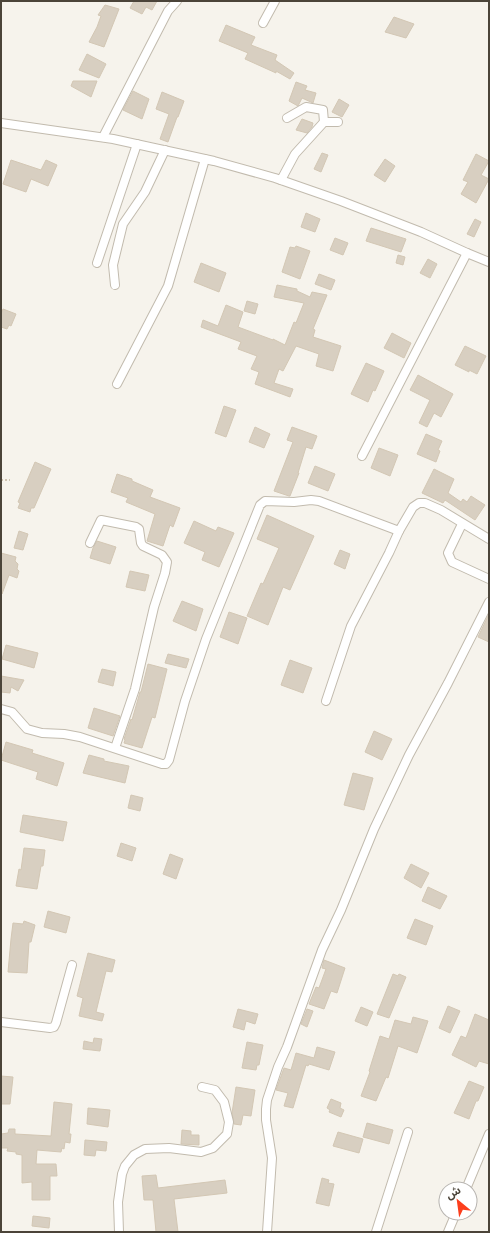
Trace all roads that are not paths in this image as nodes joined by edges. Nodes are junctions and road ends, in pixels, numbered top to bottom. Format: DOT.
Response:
graph roads {
  1 [pos="177,1"];
  2 [pos="275,1"];
  3 [pos="263,23"];
  4 [pos="287,118"];
  5 [pos="324,122"];
  6 [pos="338,122"];
  7 [pos="1,123"];
  8 [pos="103,137"];
  9 [pos="137,144"];
  10 [pos="165,150"];
  11 [pos="205,159"];
  12 [pos="281,180"];
  13 [pos="467,253"];
  14 [pos="489,262"];
  15 [pos="97,263"];
  16 [pos="115,285"];
  17 [pos="117,384"];
  18 [pos="362,456"];
  19 [pos="462,524"];
  20 [pos="400,530"];
  21 [pos="489,539"];
  22 [pos="90,543"];
  23 [pos="489,579"];
  24 [pos="489,602"];
  25 [pos="326,701"];
  26 [pos="1,709"];
  27 [pos="114,748"];
  28 [pos="72,965"];
  29 [pos="1,1022"];
  30 [pos="202,1087"];
  31 [pos="408,1132"];
  32 [pos="489,1134"];
  33 [pos="469,1181"];
  34 [pos="453,1221"];
  35 [pos="119,1232"];
  36 [pos="267,1232"];
  37 [pos="376,1232"];
  38 [pos="448,1232"];
  1 -- 8 [label="street"];
  2 -- 3 [label="street"];
  4 -- 5 [label="street"];
  5 -- 6 [label="street"];
  5 -- 12 [label="street"];
  7 -- 8 [label="street"];
  8 -- 9 [label="street"];
  9 -- 10 [label="street"];
  9 -- 15 [label="street"];
  10 -- 11 [label="street"];
  10 -- 16 [label="street"];
  11 -- 12 [label="street"];
  11 -- 17 [label="street"];
  12 -- 13 [label="street"];
  13 -- 14 [label="street"];
  13 -- 18 [label="street"];
  19 -- 20 [label="street"];
  19 -- 21 [label="street"];
  19 -- 23 [label="street"];
  20 -- 25 [label="street"];
  20 -- 27 [label="street"];
  22 -- 27 [label="street"];
  24 -- 36 [label="street"];
  26 -- 27 [label="street"];
  28 -- 29 [label="street"];
  30 -- 35 [label="street"];
  31 -- 37 [label="street"];
  32 -- 33 [label="street"];
  34 -- 38 [label="street"];
}
